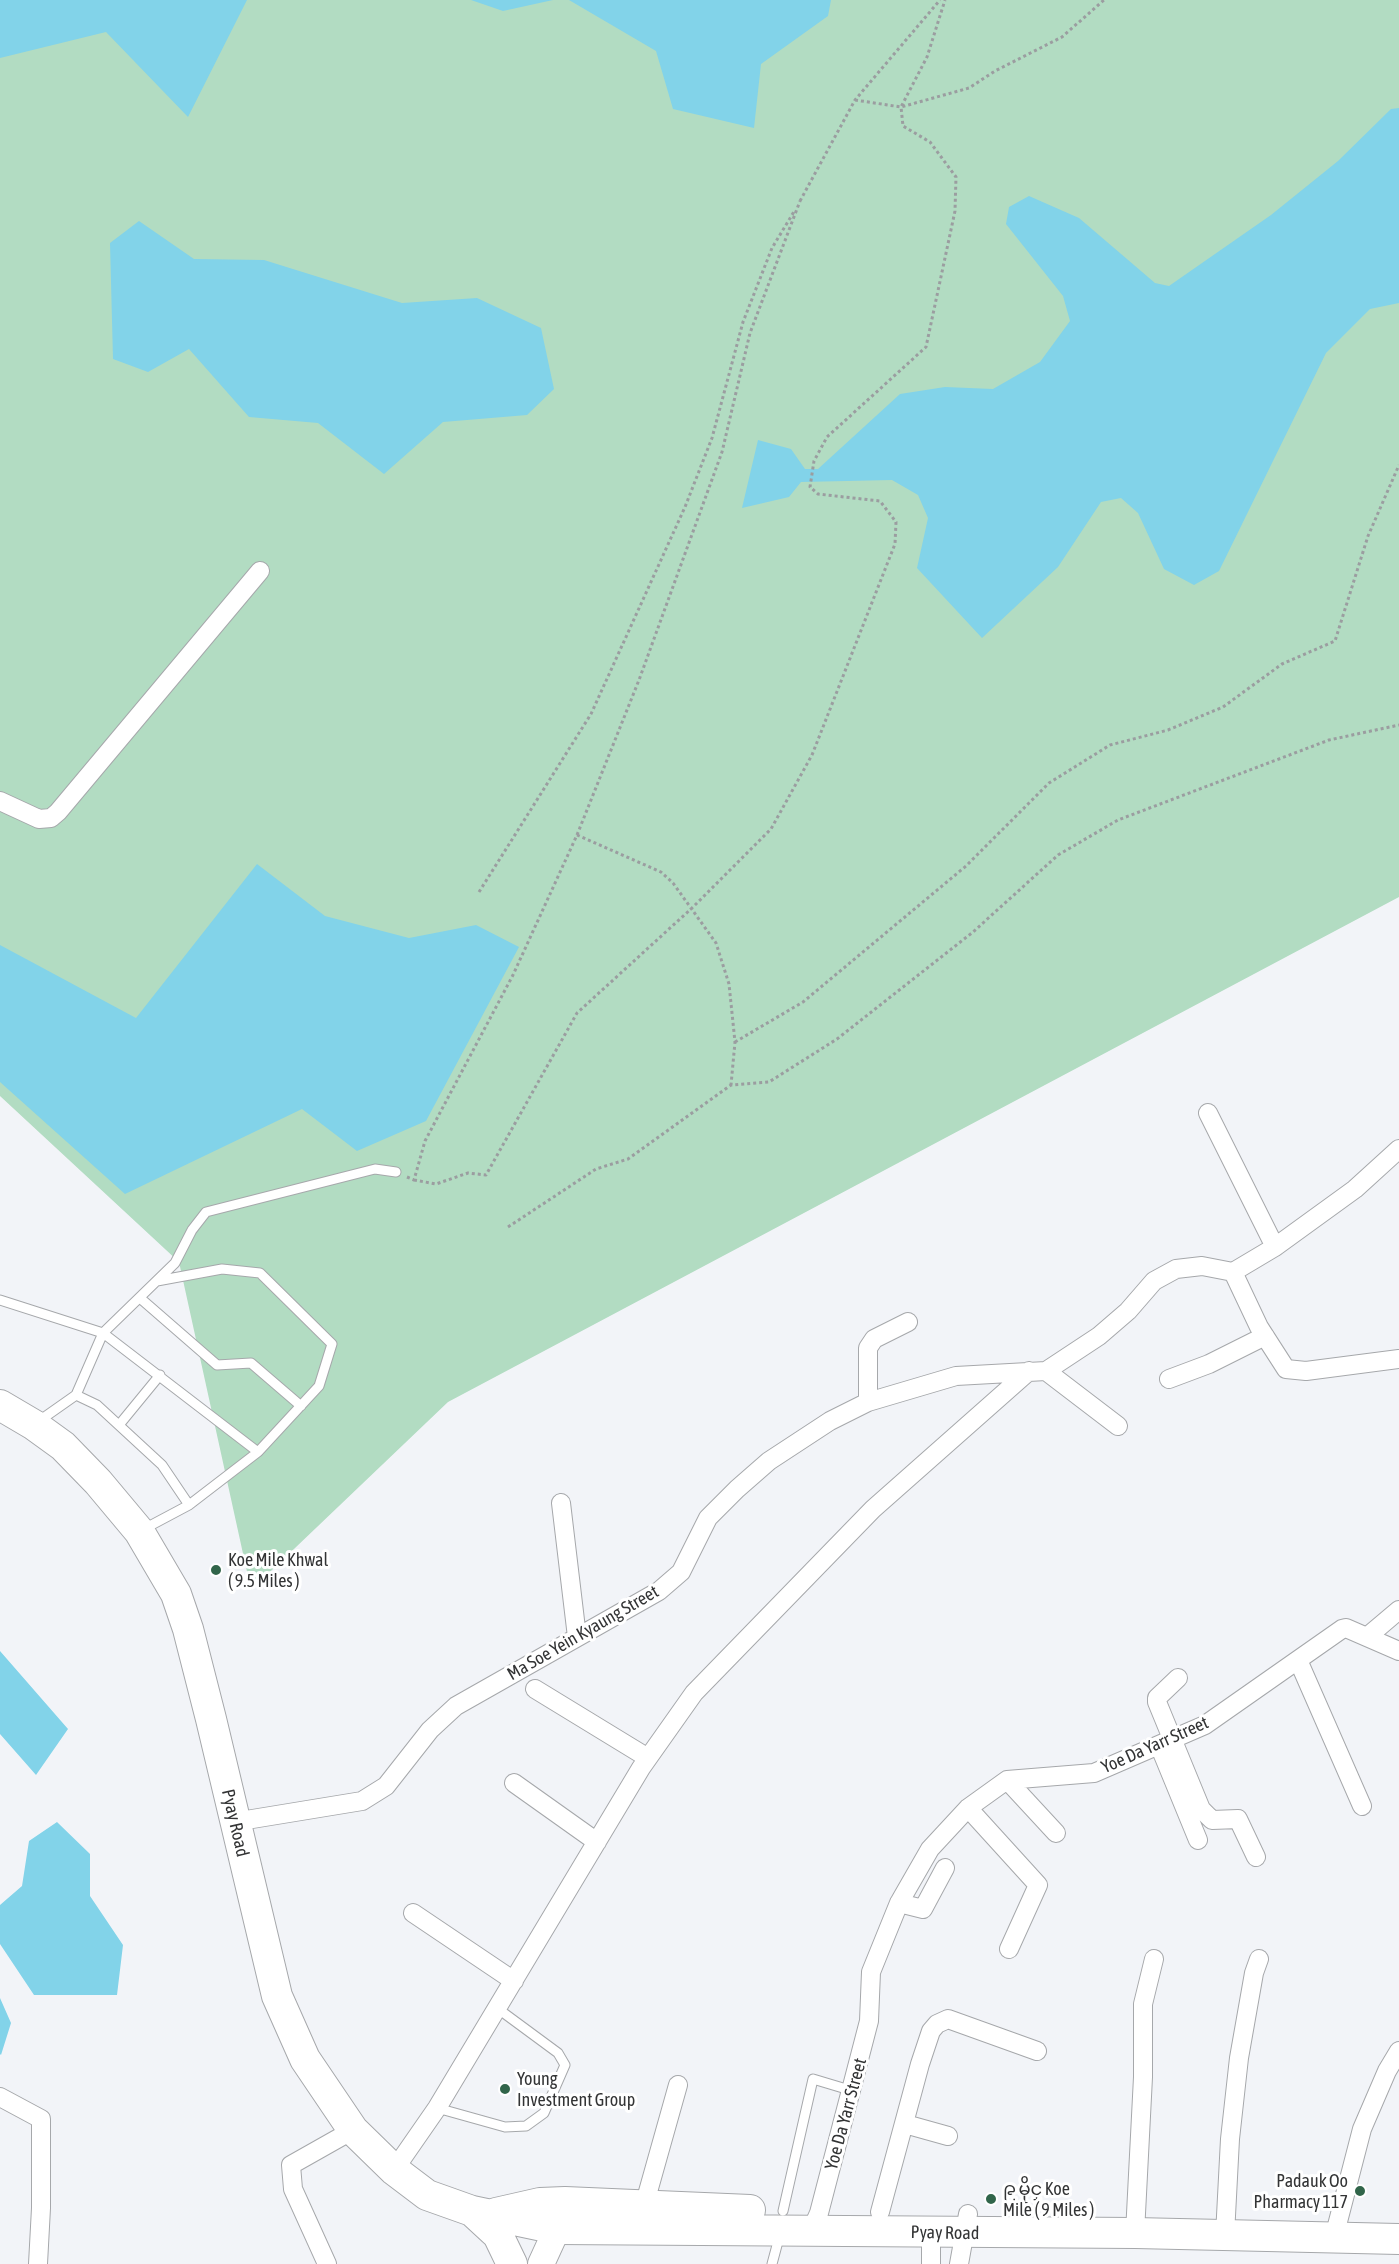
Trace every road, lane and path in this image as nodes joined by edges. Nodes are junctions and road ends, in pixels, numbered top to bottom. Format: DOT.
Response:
graph roads {
  1 [pos="943,0"];
  2 [pos="1104,0"];
  3 [pos="855,100"];
  4 [pos="901,107"];
  5 [pos="800,201"];
  6 [pos="1399,465"];
  7 [pos="260,571"];
  8 [pos="1399,725"];
  9 [pos="0,801"];
  10 [pos="577,835"];
  11 [pos="479,892"];
  12 [pos="693,908"];
  13 [pos="735,1042"];
  14 [pos="731,1086"];
  15 [pos="1208,1113"];
  16 [pos="1399,1149"];
  17 [pos="396,1172"];
  18 [pos="414,1180"];
  19 [pos="508,1227"];
  20 [pos="1275,1247"];
  21 [pos="1233,1272"];
  22 [pos="157,1281"];
  23 [pos="140,1298"];
  24 [pos="0,1300"];
  25 [pos="908,1322"];
  26 [pos="103,1333"];
  27 [pos="1265,1336"];
  28 [pos="1399,1359"];
  29 [pos="1038,1371"];
  30 [pos="160,1375"];
  31 [pos="1169,1379"];
  32 [pos="76,1395"];
  33 [pos="868,1402"];
  34 [pos="0,1405"];
  35 [pos="301,1406"];
  36 [pos="34,1425"];
  37 [pos="119,1425"];
  38 [pos="1118,1426"];
  39 [pos="258,1452"];
  40 [pos="561,1503"];
  41 [pos="189,1505"];
  42 [pos="140,1531"];
  43 [pos="1399,1610"];
  44 [pos="577,1637"];
  45 [pos="1367,1637"];
  46 [pos="1399,1651"];
  47 [pos="1298,1660"];
  48 [pos="1178,1678"];
  49 [pos="535,1689"];
  50 [pos="1165,1742"];
  51 [pos="648,1758"];
  52 [pos="1007,1780"];
  53 [pos="514,1784"];
  54 [pos="1362,1806"];
  55 [pos="968,1808"];
  56 [pos="234,1822"];
  57 [pos="1056,1833"];
  58 [pos="1198,1840"];
  59 [pos="597,1842"];
  60 [pos="1256,1857"];
  61 [pos="945,1868"];
  62 [pos="899,1903"];
  63 [pos="413,1913"];
  64 [pos="1009,1950"];
  65 [pos="1155,1959"];
  66 [pos="1259,1959"];
  67 [pos="514,1981"];
  68 [pos="497,2008"];
  69 [pos="1037,2050"];
  70 [pos="1399,2051"];
  71 [pos="678,2085"];
  72 [pos="853,2091"];
  73 [pos="0,2097"];
  74 [pos="437,2108"];
  75 [pos="905,2124"];
  76 [pos="353,2130"];
  77 [pos="948,2136"];
  78 [pos="394,2170"];
  79 [pos="644,2206"];
  80 [pos="477,2211"];
  81 [pos="880,2212"];
  82 [pos="561,2216"];
  83 [pos="1399,2219"];
  84 [pos="798,2221"];
  85 [pos="1136,2223"];
  86 [pos="967,2224"];
  87 [pos="1226,2225"];
  88 [pos="1337,2227"];
  89 [pos="931,2232"];
  90 [pos="1399,2239"];
  91 [pos="38,2264"];
  92 [pos="327,2264"];
  93 [pos="512,2264"];
  94 [pos="541,2264"];
  95 [pos="772,2264"];
  96 [pos="931,2264"];
  97 [pos="959,2264"];
  1 -- 3 [label="path"];
  1 -- 4 [label="path"];
  2 -- 4 [label="path"];
  3 -- 4 [label="path"];
  3 -- 5 [label="path"];
  4 -- 12 [label="path"];
  5 -- 10 [label="path"];
  5 -- 11 [label="path"];
  6 -- 13 [label="path"];
  7 -- 9 [label="street"];
  8 -- 14 [label="path"];
  10 -- 12 [label="path"];
  10 -- 18 [label="path"];
  12 -- 13 [label="path"];
  12 -- 18 [label="path"];
  13 -- 14 [label="path"];
  14 -- 19 [label="path"];
  15 -- 20 [label="street"];
  16 -- 20 [label="street"];
  17 -- 18 [label="path"];
  17 -- 22 [label="lane"];
  20 -- 21 [label="street"];
  21 -- 27 [label="street"];
  21 -- 29 [label="street, Ma Soe Yein Kyaung Street"];
  22 -- 23 [label="lane"];
  22 -- 35 [label="lane"];
  23 -- 26 [label="lane"];
  23 -- 35 [label="lane"];
  24 -- 26 [label="lane"];
  25 -- 33 [label="street"];
  26 -- 30 [label="lane"];
  26 -- 32 [label="lane"];
  27 -- 28 [label="street"];
  27 -- 31 [label="street"];
  29 -- 33 [label="street, Ma Soe Yein Kyaung Street"];
  29 -- 38 [label="street"];
  29 -- 51 [label="street"];
  30 -- 37 [label="lane"];
  30 -- 39 [label="lane"];
  32 -- 36 [label="lane"];
  32 -- 37 [label="lane"];
  33 -- 44 [label="street, Ma Soe Yein Kyaung Street"];
  34 -- 36 [label="highway, Pyay Road"];
  35 -- 39 [label="lane"];
  36 -- 42 [label="highway, Pyay Road"];
  37 -- 41 [label="lane"];
  39 -- 41 [label="lane"];
  40 -- 44 [label="street"];
  41 -- 42 [label="lane"];
  42 -- 56 [label="highway, Pyay Road"];
  43 -- 45 [label="street"];
  44 -- 56 [label="street, Ma Soe Yein Kyaung Street"];
  45 -- 46 [label="street, Yoe Da Yarr Street"];
  45 -- 47 [label="street, Yoe Da Yarr Street"];
  47 -- 50 [label="street, Yoe Da Yarr Street"];
  47 -- 54 [label="street"];
  48 -- 50 [label="street"];
  49 -- 51 [label="street"];
  50 -- 52 [label="street, Yoe Da Yarr Street"];
  50 -- 58 [label="street"];
  50 -- 60 [label="street"];
  51 -- 59 [label="street"];
  52 -- 55 [label="street, Yoe Da Yarr Street"];
  52 -- 57 [label="street"];
  53 -- 59 [label="street"];
  55 -- 62 [label="street, Yoe Da Yarr Street"];
  55 -- 64 [label="street"];
  56 -- 76 [label="highway, Pyay Road"];
  59 -- 67 [label="street"];
  61 -- 62 [label="street"];
  62 -- 72 [label="street, Yoe Da Yarr Street"];
  63 -- 67 [label="street"];
  65 -- 85 [label="street"];
  66 -- 87 [label="street"];
  67 -- 68 [label="street"];
  68 -- 74 [label="street"];
  68 -- 74 [label="lane"];
  69 -- 75 [label="street"];
  70 -- 88 [label="street"];
  71 -- 79 [label="street"];
  72 -- 84 [label="street, Yoe Da Yarr Street"];
  72 -- 84 [label="lane"];
  73 -- 91 [label="street"];
  74 -- 78 [label="street"];
  75 -- 77 [label="street"];
  75 -- 81 [label="street"];
  76 -- 78 [label="highway, Pyay Road"];
  76 -- 92 [label="street"];
  78 -- 80 [label="highway, Pyay Road"];
  79 -- 82 [label="highway, Pyay Road"];
  79 -- 84 [label="highway, Pyay Road"];
  80 -- 82 [label="highway, Pyay Road"];
  80 -- 93 [label="highway"];
  81 -- 84 [label="highway, Pyay Road"];
  81 -- 86 [label="highway, Pyay Road"];
  82 -- 84 [label="highway, Pyay Road"];
  82 -- 94 [label="main road"];
  83 -- 88 [label="highway, Pyay Road"];
  84 -- 89 [label="highway, Pyay Road"];
  84 -- 95 [label="lane"];
  85 -- 86 [label="highway, Pyay Road"];
  85 -- 87 [label="highway, Pyay Road"];
  86 -- 89 [label="highway, Pyay Road"];
  86 -- 97 [label="street"];
  87 -- 88 [label="highway, Pyay Road"];
  88 -- 90 [label="highway, Pyay Road"];
  89 -- 96 [label="street"];
}
